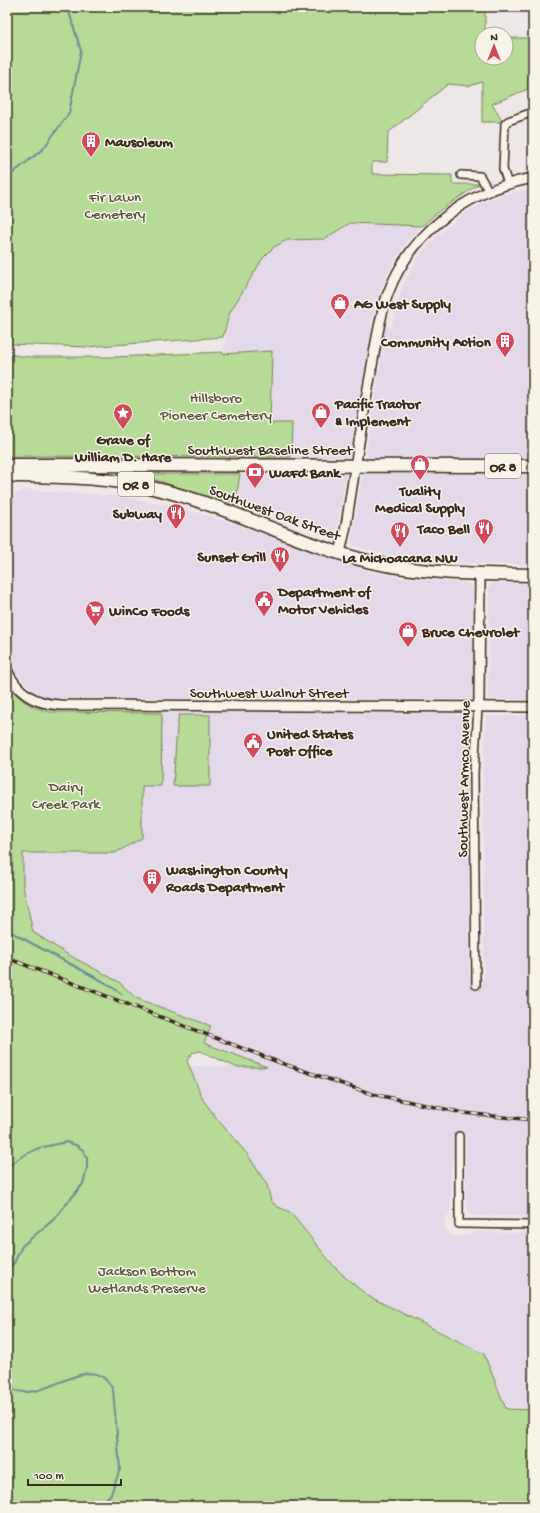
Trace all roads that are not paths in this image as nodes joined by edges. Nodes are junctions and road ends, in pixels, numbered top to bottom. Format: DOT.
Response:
graph roads {
  1 [pos="533,112"];
  2 [pos="461,175"];
  3 [pos="533,178"];
  4 [pos="508,184"];
  5 [pos="488,190"];
  6 [pos="356,466"];
  7 [pos="533,466"];
  8 [pos="7,468"];
  9 [pos="7,472"];
  10 [pos="340,553"];
  11 [pos="480,574"];
  12 [pos="533,574"];
  13 [pos="7,670"];
  14 [pos="478,707"];
  15 [pos="533,707"];
  16 [pos="476,984"];
  17 [pos="459,1136"];
  18 [pos="533,1225"];
  1 -- 4 [label="street"];
  2 -- 5 [label="street"];
  3 -- 4 [label="street"];
  4 -- 5 [label="street"];
  5 -- 6 [label="street"];
  6 -- 7 [label="highway, Southwest Baseline Street / OR 8"];
  6 -- 8 [label="highway, Southwest Baseline Street / OR 8"];
  6 -- 10 [label="street"];
  9 -- 10 [label="highway, Southwest Oak Street / OR 8"];
  10 -- 11 [label="highway, Southwest Oak Street / OR 8"];
  11 -- 12 [label="highway, Southwest Oak Street / OR 8"];
  11 -- 14 [label="street, Southwest Armco Avenue"];
  13 -- 14 [label="street, Southwest Walnut Street"];
  14 -- 15 [label="street, Southwest Walnut Street"];
  14 -- 16 [label="street, Southwest Armco Avenue"];
  17 -- 18 [label="street"];
}
